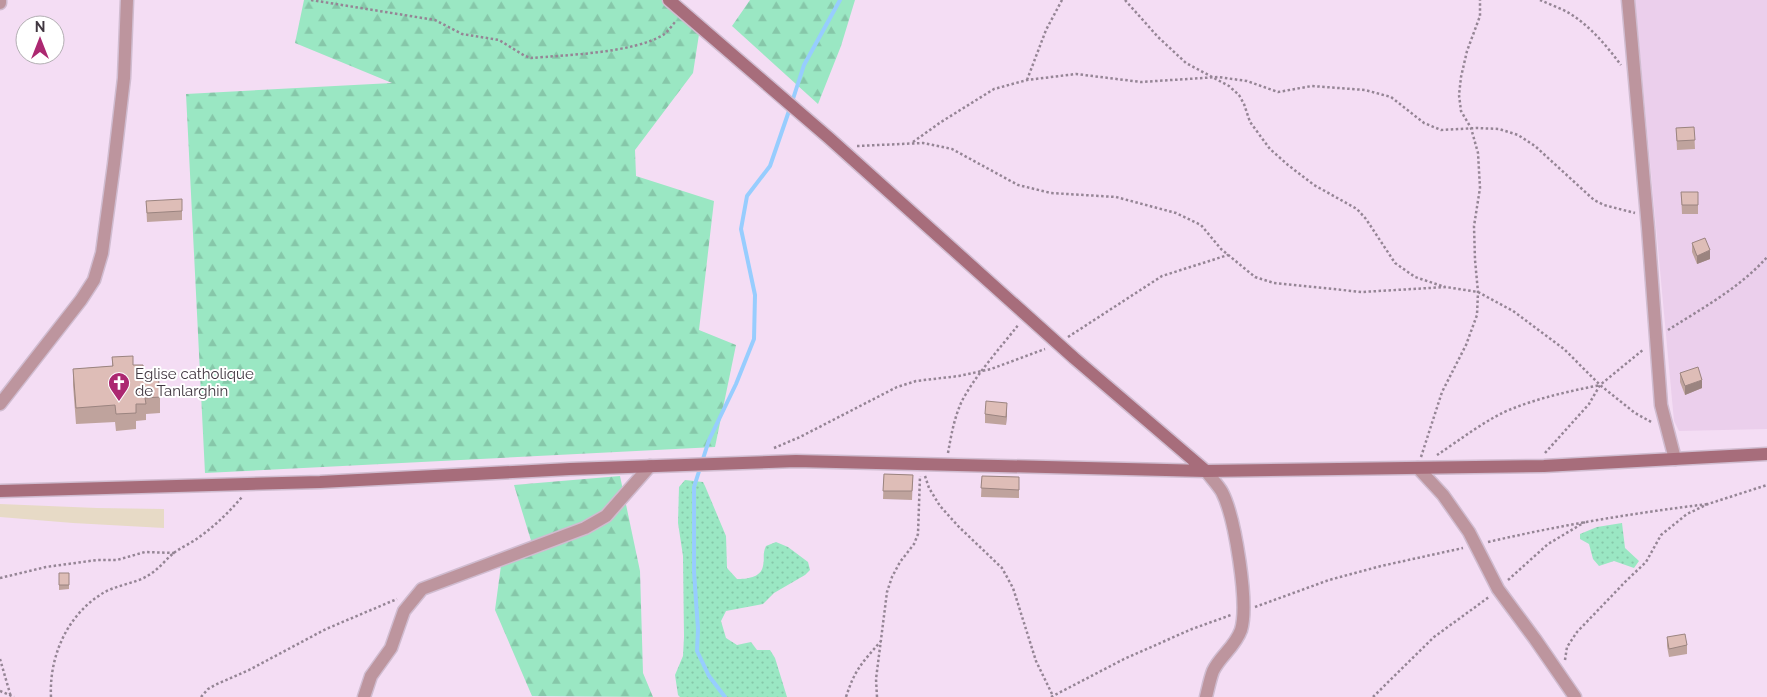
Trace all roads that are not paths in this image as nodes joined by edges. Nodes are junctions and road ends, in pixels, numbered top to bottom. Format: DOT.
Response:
graph roads {
  1 [pos="127,0"];
  2 [pos="669,0"];
  3 [pos="1628,0"];
  4 [pos="0,404"];
  5 [pos="1767,454"];
  6 [pos="1675,459"];
  7 [pos="650,466"];
  8 [pos="1418,468"];
  9 [pos="1206,472"];
  10 [pos="0,491"];
  11 [pos="364,697"];
  12 [pos="1206,697"];
  13 [pos="1574,697"];
  1 -- 4 [label="street"];
  2 -- 9 [label="street"];
  3 -- 6 [label="street"];
  5 -- 6 [label="street"];
  6 -- 8 [label="street"];
  7 -- 9 [label="street"];
  7 -- 10 [label="street"];
  7 -- 11 [label="street"];
  8 -- 9 [label="street"];
  8 -- 13 [label="street"];
  9 -- 12 [label="street"];
}
